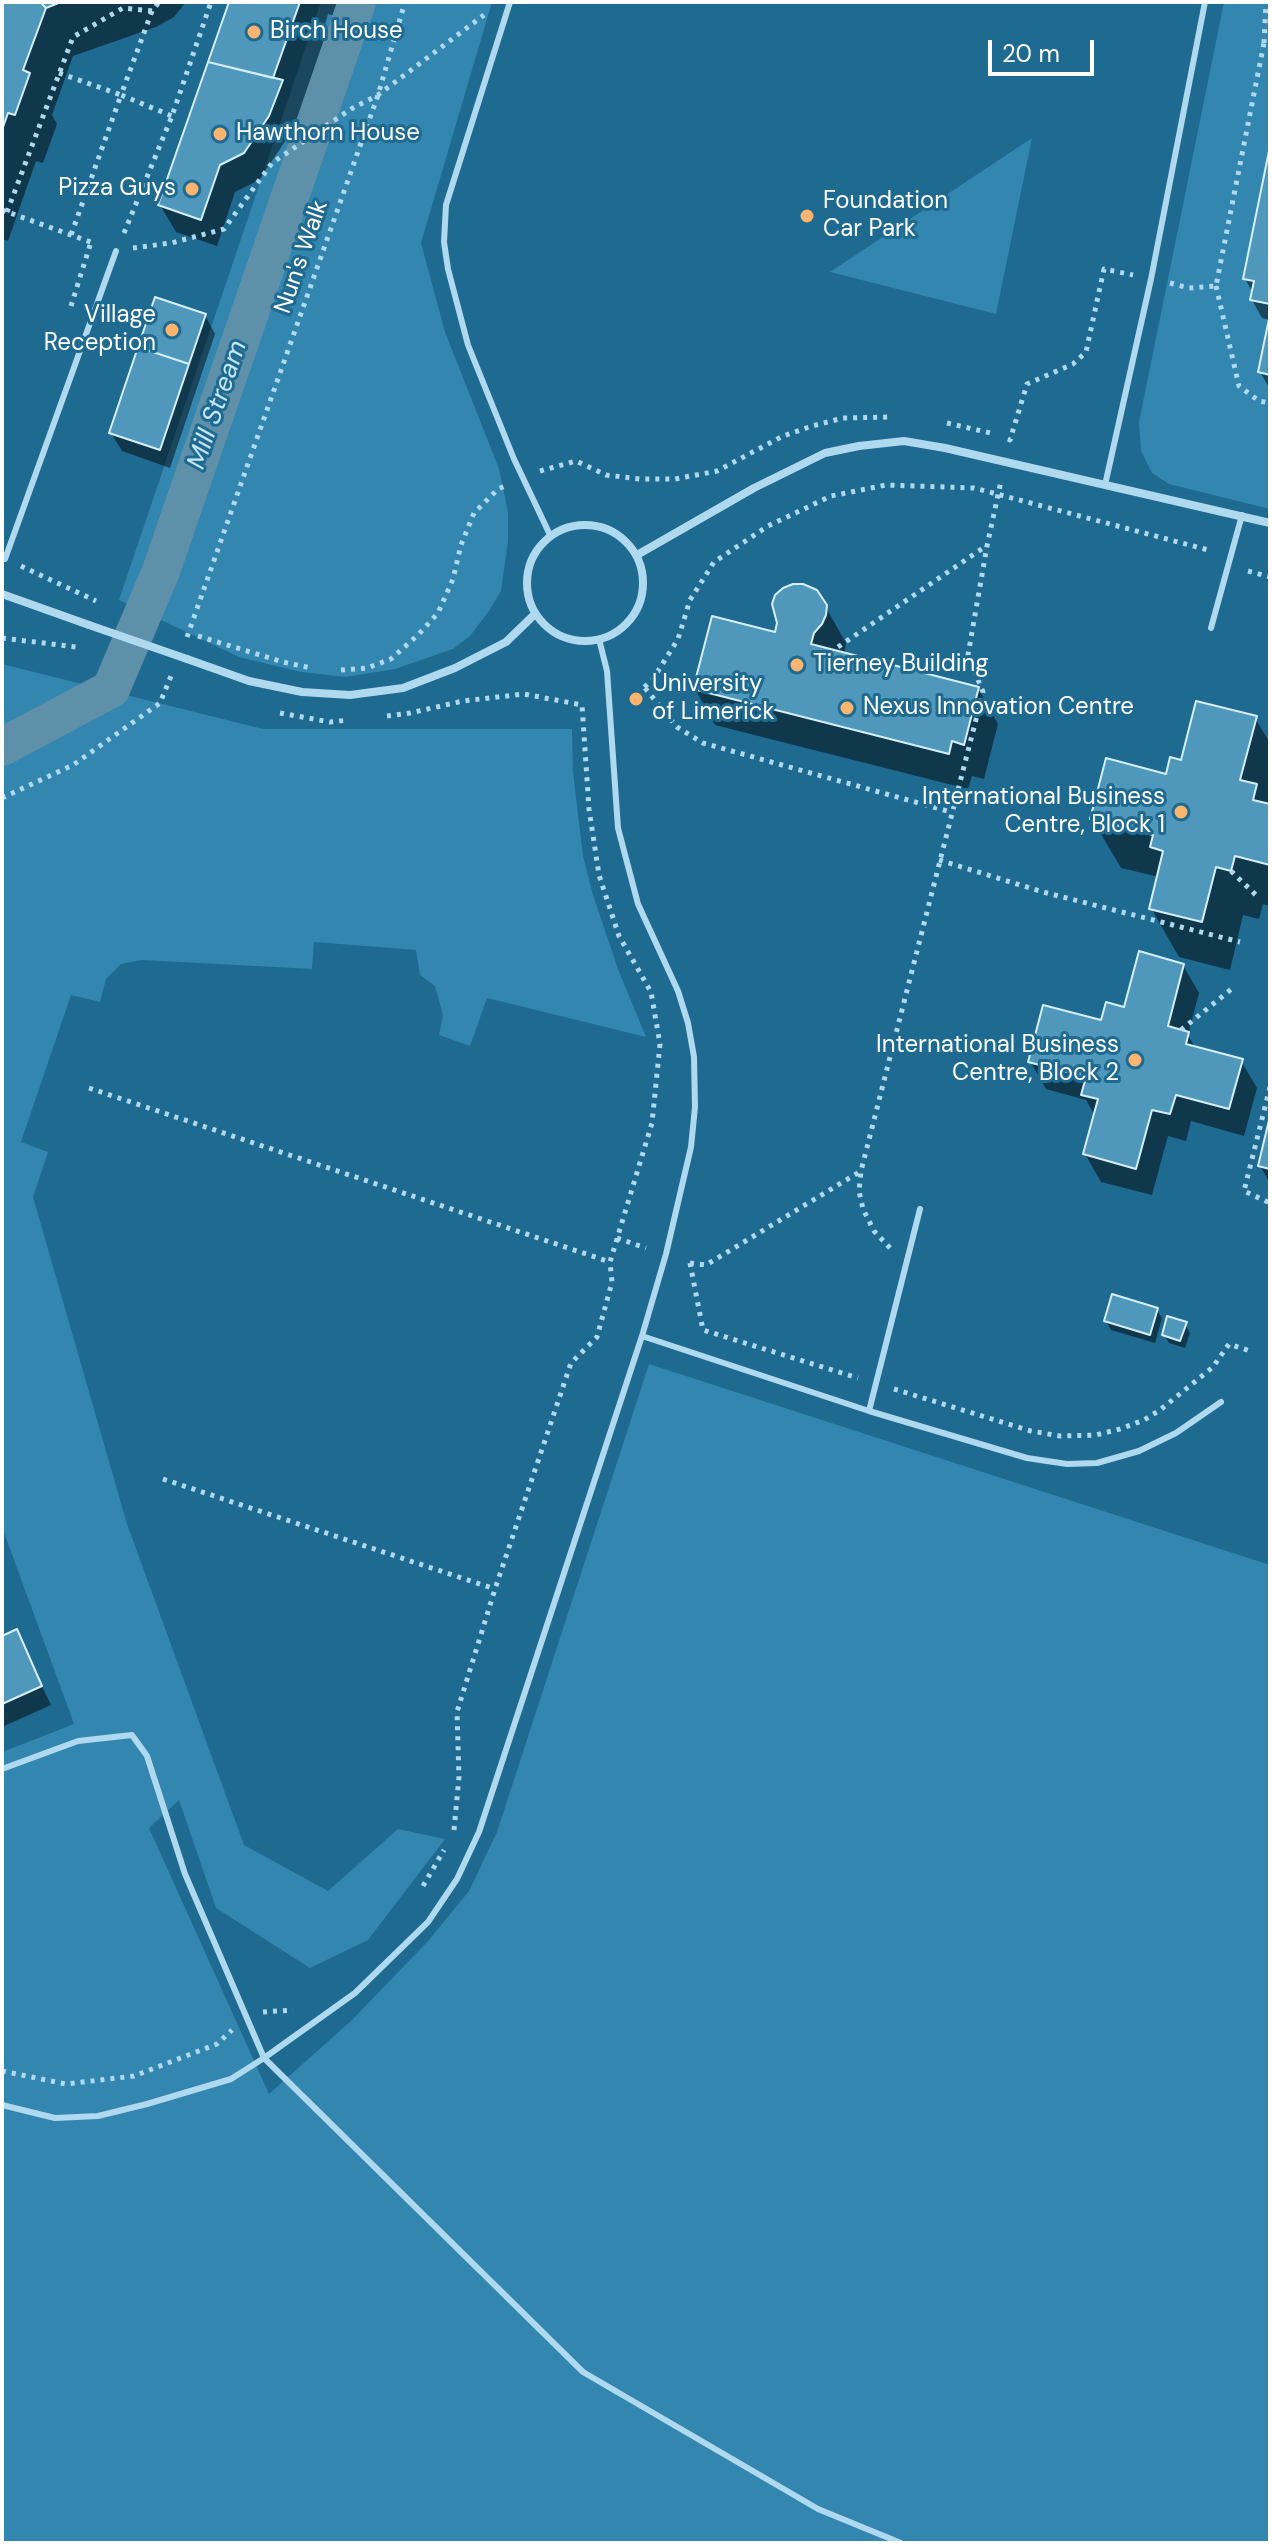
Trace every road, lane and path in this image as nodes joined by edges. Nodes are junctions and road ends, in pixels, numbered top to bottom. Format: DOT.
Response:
graph roads {
  1 [pos="159,2"];
  2 [pos="211,2"];
  3 [pos="405,2"];
  4 [pos="510,2"];
  5 [pos="1205,2"];
  6 [pos="1266,2"];
  7 [pos="152,11"];
  8 [pos="488,11"];
  9 [pos="1267,44"];
  10 [pos="59,73"];
  11 [pos="121,95"];
  12 [pos="378,95"];
  13 [pos="172,116"];
  14 [pos="4,211"];
  15 [pos="71,235"];
  16 [pos="116,251"];
  17 [pos="1151,279"];
  18 [pos="1216,286"];
  19 [pos="1270,403"];
  20 [pos="895,417"];
  21 [pos="935,421"];
  22 [pos="523,478"];
  23 [pos="1105,485"];
  24 [pos="998,495"];
  25 [pos="1242,515"];
  26 [pos="1270,523"];
  27 [pos="550,535"];
  28 [pos="987,546"];
  29 [pos="637,555"];
  30 [pos="1232,557"];
  31 [pos="5,559"];
  32 [pos="39,574"];
  33 [pos="1270,577"];
  34 [pos="2,594"];
  35 [pos="96,601"];
  36 [pos="197,612"];
  37 [pos="535,614"];
  38 [pos="1211,628"];
  39 [pos="193,634"];
  40 [pos="2,638"];
  41 [pos="599,639"];
  42 [pos="82,647"];
  43 [pos="838,647"];
  44 [pos="313,668"];
  45 [pos="328,671"];
  46 [pos="645,688"];
  47 [pos="160,703"];
  48 [pos="582,705"];
  49 [pos="609,707"];
  50 [pos="276,711"];
  51 [pos="385,716"];
  52 [pos="358,719"];
  53 [pos="2,798"];
  54 [pos="951,812"];
  55 [pos="939,860"];
  56 [pos="1231,871"];
  57 [pos="1259,898"];
  58 [pos="1240,942"];
  59 [pos="1234,987"];
  60 [pos="1181,1030"];
  61 [pos="1270,1087"];
  62 [pos="89,1088"];
  63 [pos="861,1171"];
  64 [pos="1270,1203"];
  65 [pos="920,1209"];
  66 [pos="617,1238"];
  67 [pos="666,1254"];
  68 [pos="610,1262"];
  69 [pos="690,1263"];
  70 [pos="907,1266"];
  71 [pos="642,1336"];
  72 [pos="1253,1352"];
  73 [pos="876,1383"];
  74 [pos="1221,1402"];
  75 [pos="869,1411"];
  76 [pos="163,1479"];
  77 [pos="495,1589"];
  78 [pos="2,1769"];
  79 [pos="454,1832"];
  80 [pos="446,1846"];
  81 [pos="423,1887"];
  82 [pos="303,2005"];
  83 [pos="246,2016"];
  84 [pos="264,2058"];
  85 [pos="2,2071"];
  86 [pos="2,2105"];
  87 [pos="901,2543"];
  1 -- 7 [label="path"];
  2 -- 13 [label="path"];
  3 -- 12 [label="path, Nun's Walk"];
  4 -- 22 [label="lane"];
  5 -- 17 [label="lane"];
  6 -- 9 [label="path"];
  7 -- 10 [label="path"];
  7 -- 11 [label="path"];
  8 -- 12 [label="path"];
  9 -- 18 [label="path"];
  10 -- 11 [label="path"];
  10 -- 14 [label="path"];
  11 -- 13 [label="path"];
  11 -- 15 [label="path"];
  12 -- 16 [label="path"];
  12 -- 36 [label="path, Nun's Walk"];
  13 -- 16 [label="path"];
  14 -- 15 [label="path"];
  15 -- 16 [label="path"];
  16 -- 31 [label="lane"];
  17 -- 18 [label="path"];
  17 -- 21 [label="path"];
  17 -- 23 [label="lane"];
  18 -- 19 [label="path"];
  20 -- 22 [label="path"];
  22 -- 27 [label="lane"];
  22 -- 45 [label="path"];
  23 -- 25 [label="street"];
  23 -- 29 [label="street"];
  24 -- 28 [label="path"];
  24 -- 30 [label="path"];
  24 -- 46 [label="path"];
  25 -- 26 [label="street"];
  25 -- 30 [label="lane"];
  27 -- 29 [label="street"];
  27 -- 37 [label="street"];
  28 -- 43 [label="path"];
  28 -- 54 [label="path"];
  29 -- 41 [label="street"];
  30 -- 33 [label="path"];
  30 -- 38 [label="lane"];
  32 -- 35 [label="path"];
  34 -- 37 [label="street, bridge"];
  37 -- 41 [label="street"];
  39 -- 44 [label="path"];
  40 -- 42 [label="path"];
  41 -- 49 [label="lane"];
  46 -- 49 [label="path"];
  46 -- 54 [label="path"];
  47 -- 53 [label="path"];
  48 -- 49 [label="path"];
  48 -- 51 [label="path"];
  48 -- 66 [label="path"];
  49 -- 67 [label="lane"];
  50 -- 52 [label="path"];
  54 -- 55 [label="path"];
  55 -- 58 [label="path"];
  55 -- 63 [label="path"];
  56 -- 57 [label="path"];
  59 -- 60 [label="path"];
  61 -- 64 [label="path"];
  62 -- 68 [label="path"];
  63 -- 69 [label="path"];
  63 -- 70 [label="path"];
  65 -- 70 [label="lane"];
  66 -- 67 [label="path"];
  66 -- 68 [label="path"];
  67 -- 69 [label="path"];
  67 -- 71 [label="lane"];
  68 -- 77 [label="path"];
  69 -- 73 [label="path"];
  70 -- 73 [label="lane"];
  71 -- 75 [label="lane"];
  71 -- 84 [label="lane"];
  72 -- 73 [label="path"];
  73 -- 75 [label="lane"];
  74 -- 75 [label="lane"];
  76 -- 77 [label="path"];
  77 -- 79 [label="path"];
  78 -- 83 [label="lane"];
  80 -- 81 [label="path"];
  82 -- 83 [label="path"];
  83 -- 84 [label="lane"];
  83 -- 85 [label="path"];
  84 -- 86 [label="lane"];
  84 -- 87 [label="lane"];
}
